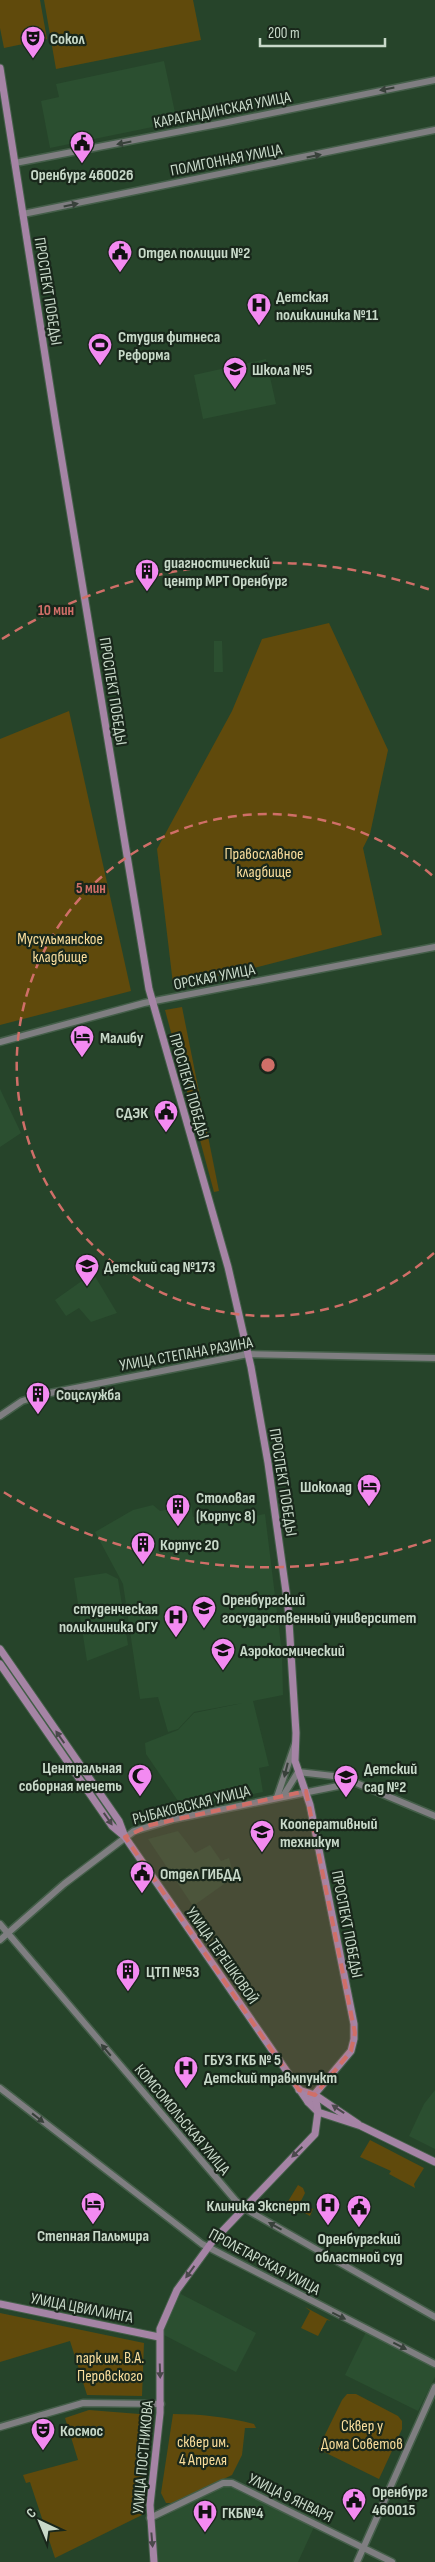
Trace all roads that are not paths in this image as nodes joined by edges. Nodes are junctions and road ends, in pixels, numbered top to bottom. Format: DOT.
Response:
graph roads {
  1 [pos="0,68"];
  2 [pos="435,80"];
  3 [pos="435,130"];
  4 [pos="14,162"];
  5 [pos="23,214"];
  6 [pos="435,947"];
  7 [pos="152,1001"];
  8 [pos="0,1042"];
  9 [pos="248,1354"];
  10 [pos="435,1358"];
  11 [pos="0,1416"];
  12 [pos="0,1649"];
  13 [pos="0,1664"];
  14 [pos="296,1743"];
  15 [pos="298,1772"];
  16 [pos="353,1782"];
  17 [pos="306,1791"];
  18 [pos="280,1796"];
  19 [pos="435,1816"];
  20 [pos="125,1836"];
  21 [pos="0,1924"];
  22 [pos="7,1933"];
  23 [pos="0,1940"];
  24 [pos="0,2088"];
  25 [pos="300,2090"];
  26 [pos="315,2095"];
  27 [pos="308,2102"];
  28 [pos="318,2112"];
  29 [pos="361,2126"];
  30 [pos="435,2162"];
  31 [pos="244,2208"];
  32 [pos="208,2248"];
  33 [pos="0,2304"];
  34 [pos="435,2317"];
  35 [pos="159,2337"];
  36 [pos="435,2364"];
  37 [pos="435,2387"];
  38 [pos="161,2404"];
  39 [pos="0,2427"];
  40 [pos="150,2518"];
  41 [pos="362,2548"];
  42 [pos="154,2562"];
  43 [pos="357,2562"];
  44 [pos="392,2562"];
  1 -- 4 [label="main road, ПРОСПЕКТ ПОБЕДЫ"];
  2 -- 4 [label="main road, КАРАГАНДИНСКАЯ УЛИЦА, one-way"];
  5 -- 3 [label="main road, ПОЛИГОННАЯ УЛИЦА, one-way"];
  4 -- 5 [label="main road, ПРОСПЕКТ ПОБЕДЫ"];
  5 -- 7 [label="main road, ПРОСПЕКТ ПОБЕДЫ"];
  6 -- 7 [label="main road, ОРСКАЯ УЛИЦА"];
  7 -- 8 [label="main road, ОРСКАЯ УЛИЦА"];
  7 -- 9 [label="main road, ПРОСПЕКТ ПОБЕДЫ"];
  9 -- 10 [label="main road, УЛИЦА СТЕПАНА РАЗИНА"];
  9 -- 11 [label="main road, УЛИЦА СТЕПАНА РАЗИНА"];
  9 -- 14 [label="main road, ПРОСПЕКТ ПОБЕДЫ"];
  20 -- 12 [label="main road, УЛИЦА ТЕРЕШКОВОЙ, one-way"];
  13 -- 20 [label="main road, УЛИЦА ТЕРЕШКОВОЙ, one-way"];
  14 -- 15 [label="main road, ПРОСПЕКТ ПОБЕДЫ"];
  14 -- 18 [label="main road, one-way"];
  15 -- 16 [label="main road"];
  15 -- 17 [label="main road, ПРОСПЕКТ ПОБЕДЫ"];
  15 -- 18 [label="main road"];
  16 -- 17 [label="main road, РЫБАКОВСКАЯ УЛИЦА"];
  16 -- 19 [label="main road"];
  17 -- 18 [label="main road, РЫБАКОВСКАЯ УЛИЦА"];
  17 -- 26 [label="main road, ПРОСПЕКТ ПОБЕДЫ"];
  18 -- 20 [label="main road, РЫБАКОВСКАЯ УЛИЦА"];
  20 -- 22 [label="main road, РЫБАКОВСКАЯ УЛИЦА"];
  20 -- 25 [label="main road, УЛИЦА ТЕРЕШКОВОЙ"];
  21 -- 22 [label="main road, КОМСОМОЛЬСКАЯ УЛИЦА"];
  22 -- 23 [label="main road, РЫБАКОВСКАЯ УЛИЦА"];
  31 -- 22 [label="main road, КОМСОМОЛЬСКАЯ УЛИЦА, one-way"];
  24 -- 32 [label="main road, ПРОЛЕТАРСКАЯ УЛИЦА, one-way"];
  25 -- 26 [label="main road"];
  25 -- 27 [label="main road, УЛИЦА ТЕРЕШКОВОЙ"];
  26 -- 27 [label="main road, ПРОСПЕКТ ПОБЕДЫ"];
  26 -- 28 [label="main road"];
  29 -- 26 [label="main road, one-way"];
  27 -- 28 [label="main road, УЛИЦА ТЕРЕШКОВОЙ"];
  28 -- 29 [label="main road"];
  28 -- 31 [label="main road, УЛИЦА ПОСТНИКОВА, one-way"];
  29 -- 30 [label="main road"];
  31 -- 32 [label="main road, УЛИЦА ПОСТНИКОВА"];
  34 -- 31 [label="main road, КОМСОМОЛЬСКАЯ УЛИЦА, one-way"];
  32 -- 35 [label="main road, УЛИЦА ПОСТНИКОВА, one-way"];
  32 -- 36 [label="main road, ПРОЛЕТАРСКАЯ УЛИЦА, one-way"];
  33 -- 35 [label="main road, УЛИЦА ЦВИЛЛИНГА"];
  35 -- 38 [label="main road, УЛИЦА ПОСТНИКОВА, one-way"];
  37 -- 41 [label="main road"];
  38 -- 39 [label="main road"];
  38 -- 40 [label="main road, УЛИЦА ПОСТНИКОВА"];
  40 -- 41 [label="main road, УЛИЦА 9 ЯНВАРЯ"];
  40 -- 42 [label="main road, УЛИЦА ПОСТНИКОВА, one-way"];
  41 -- 43 [label="main road"];
  41 -- 44 [label="main road, УЛИЦА 9 ЯНВАРЯ"];
}
